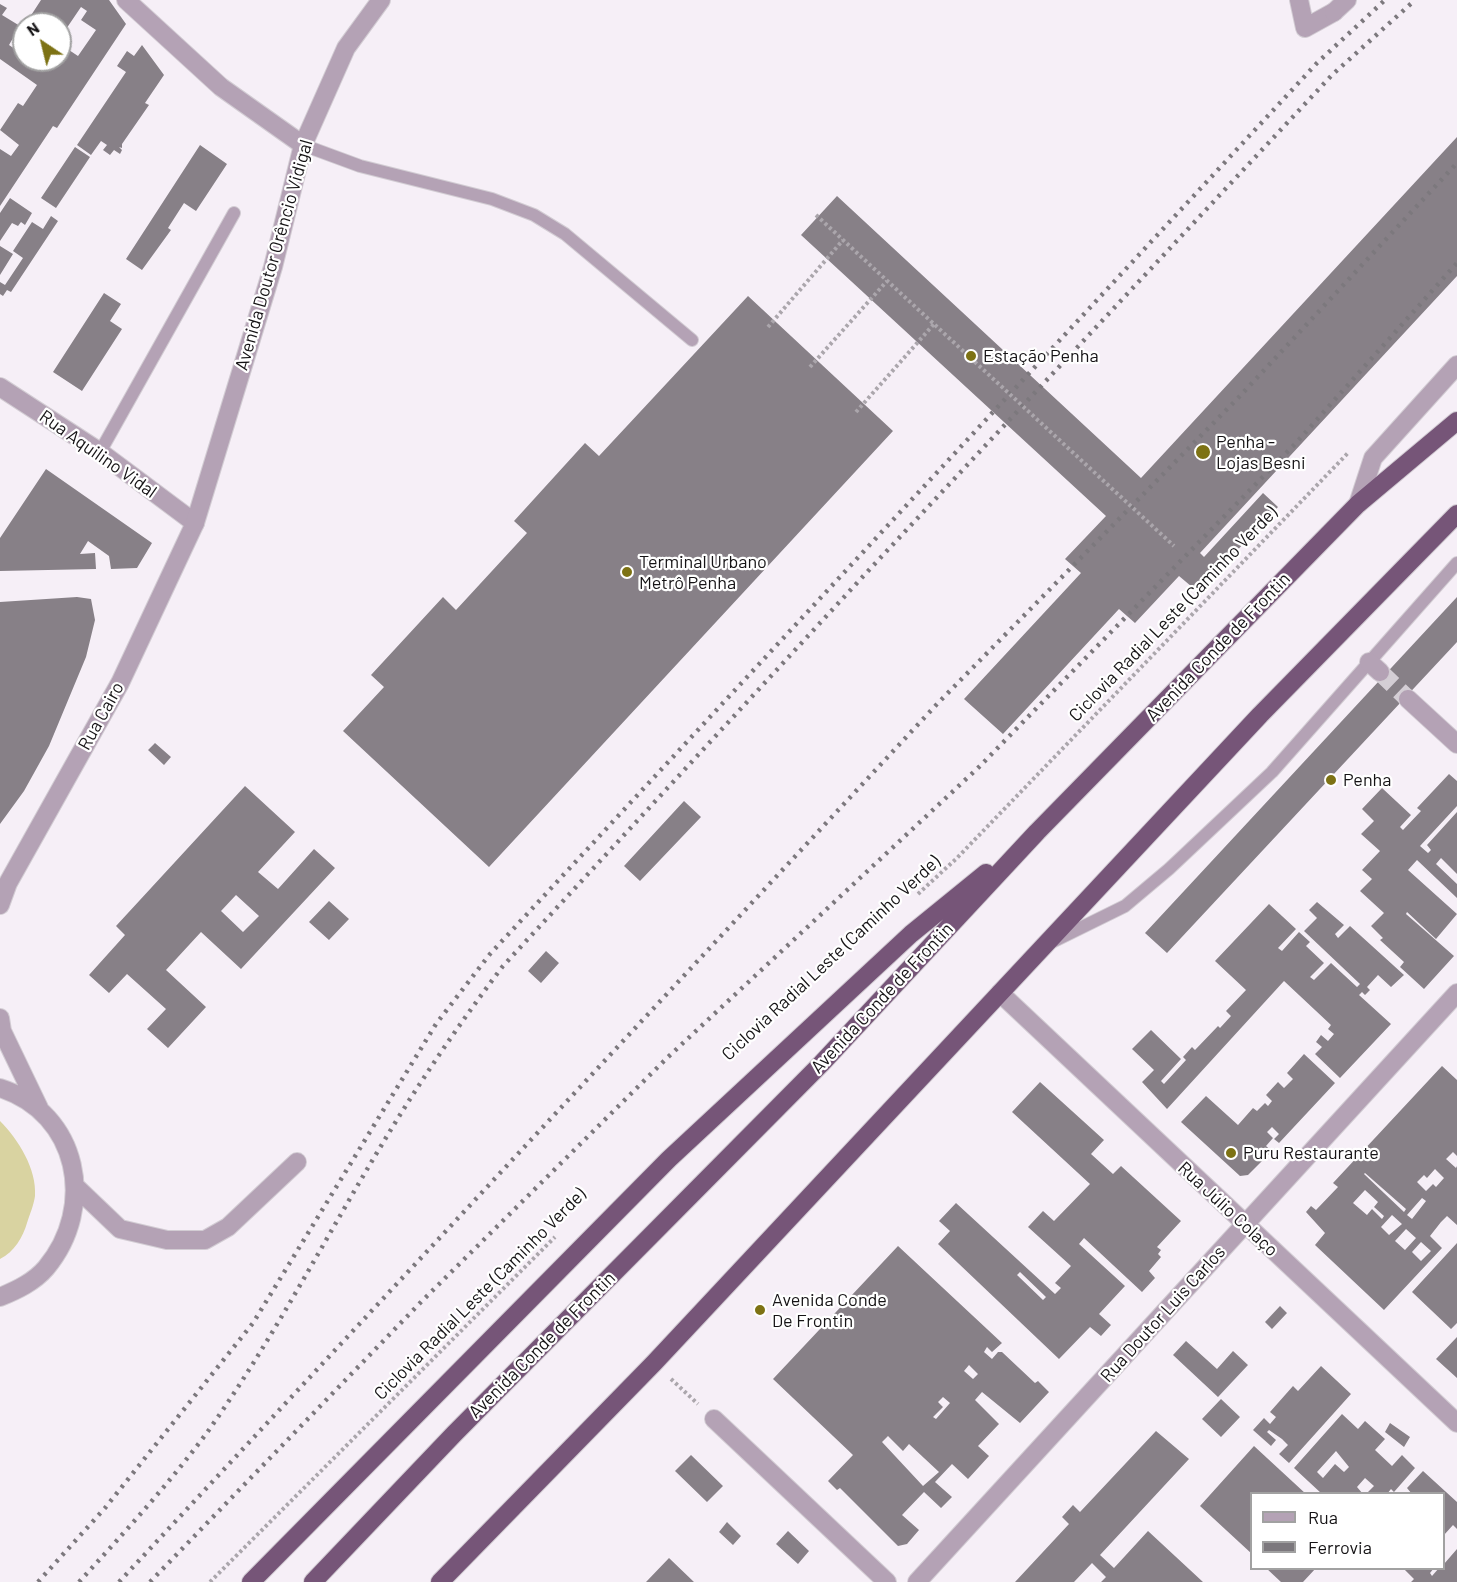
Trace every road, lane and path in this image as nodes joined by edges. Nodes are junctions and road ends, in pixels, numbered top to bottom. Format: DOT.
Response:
graph roads {
  1 [pos="126,0"];
  2 [pos="381,0"];
  3 [pos="1299,0"];
  4 [pos="1340,6"];
  5 [pos="303,145"];
  6 [pos="234,213"];
  7 [pos="816,215"];
  8 [pos="843,240"];
  9 [pos="887,281"];
  10 [pos="934,324"];
  11 [pos="768,327"];
  12 [pos="692,340"];
  13 [pos="1457,365"];
  14 [pos="810,367"];
  15 [pos="0,387"];
  16 [pos="856,412"];
  17 [pos="1457,421"];
  18 [pos="1350,450"];
  19 [pos="100,452"];
  20 [pos="1358,504"];
  21 [pos="1457,514"];
  22 [pos="195,523"];
  23 [pos="1174,546"];
  24 [pos="1457,563"];
  25 [pos="1408,699"];
  26 [pos="1457,744"];
  27 [pos="1037,832"];
  28 [pos="913,899"];
  29 [pos="0,905"];
  30 [pos="1046,946"];
  31 [pos="1000,993"];
  32 [pos="1457,993"];
  33 [pos="1,1026"];
  34 [pos="0,1088"];
  35 [pos="40,1110"];
  36 [pos="297,1162"];
  37 [pos="76,1187"];
  38 [pos="1245,1225"];
  39 [pos="558,1234"];
  40 [pos="0,1297"];
  41 [pos="654,1363"];
  42 [pos="714,1419"];
  43 [pos="1457,1423"];
  44 [pos="210,1582"];
  45 [pos="251,1582"];
  46 [pos="313,1582"];
  47 [pos="440,1582"];
  48 [pos="887,1582"];
  49 [pos="917,1582"];
  1 -- 5 [label="street"];
  2 -- 5 [label="street, Avenida Doutor Orêncio Vidigal"];
  3 -- 4 [label="street"];
  5 -- 12 [label="lane"];
  5 -- 22 [label="street, Avenida Doutor Orêncio Vidigal"];
  6 -- 19 [label="lane"];
  7 -- 8 [label="path, bridge"];
  8 -- 9 [label="path, bridge"];
  8 -- 11 [label="path"];
  9 -- 10 [label="path, bridge"];
  9 -- 14 [label="path"];
  10 -- 16 [label="path"];
  10 -- 23 [label="path, bridge"];
  13 -- 20 [label="street"];
  15 -- 19 [label="street, Rua Aquilino Vidal"];
  17 -- 20 [label="highway, Avenida Conde de Frontin"];
  18 -- 28 [label="path, Ciclovia Radial Leste (Caminho Verde)"];
  19 -- 22 [label="street, Rua Aquilino Vidal"];
  20 -- 27 [label="highway, Avenida Conde de Frontin"];
  21 -- 30 [label="highway"];
  22 -- 29 [label="street, Rua Cairo"];
  24 -- 30 [label="lane"];
  25 -- 26 [label="street"];
  27 -- 45 [label="highway"];
  27 -- 46 [label="highway, Avenida Conde de Frontin"];
  30 -- 31 [label="highway"];
  31 -- 38 [label="street, Rua Júlio Colaço"];
  31 -- 41 [label="highway"];
  32 -- 38 [label="street, Rua Doutor Luis Carlos"];
  33 -- 35 [label="street"];
  34 -- 35 [label="street"];
  35 -- 37 [label="street"];
  36 -- 37 [label="street"];
  37 -- 40 [label="street"];
  38 -- 43 [label="street, Rua Júlio Colaço"];
  38 -- 49 [label="street, Rua Doutor Luis Carlos"];
  39 -- 44 [label="path, Ciclovia Radial Leste (Caminho Verde)"];
  41 -- 42 [label="path"];
  41 -- 47 [label="highway"];
  42 -- 48 [label="street"];
}
